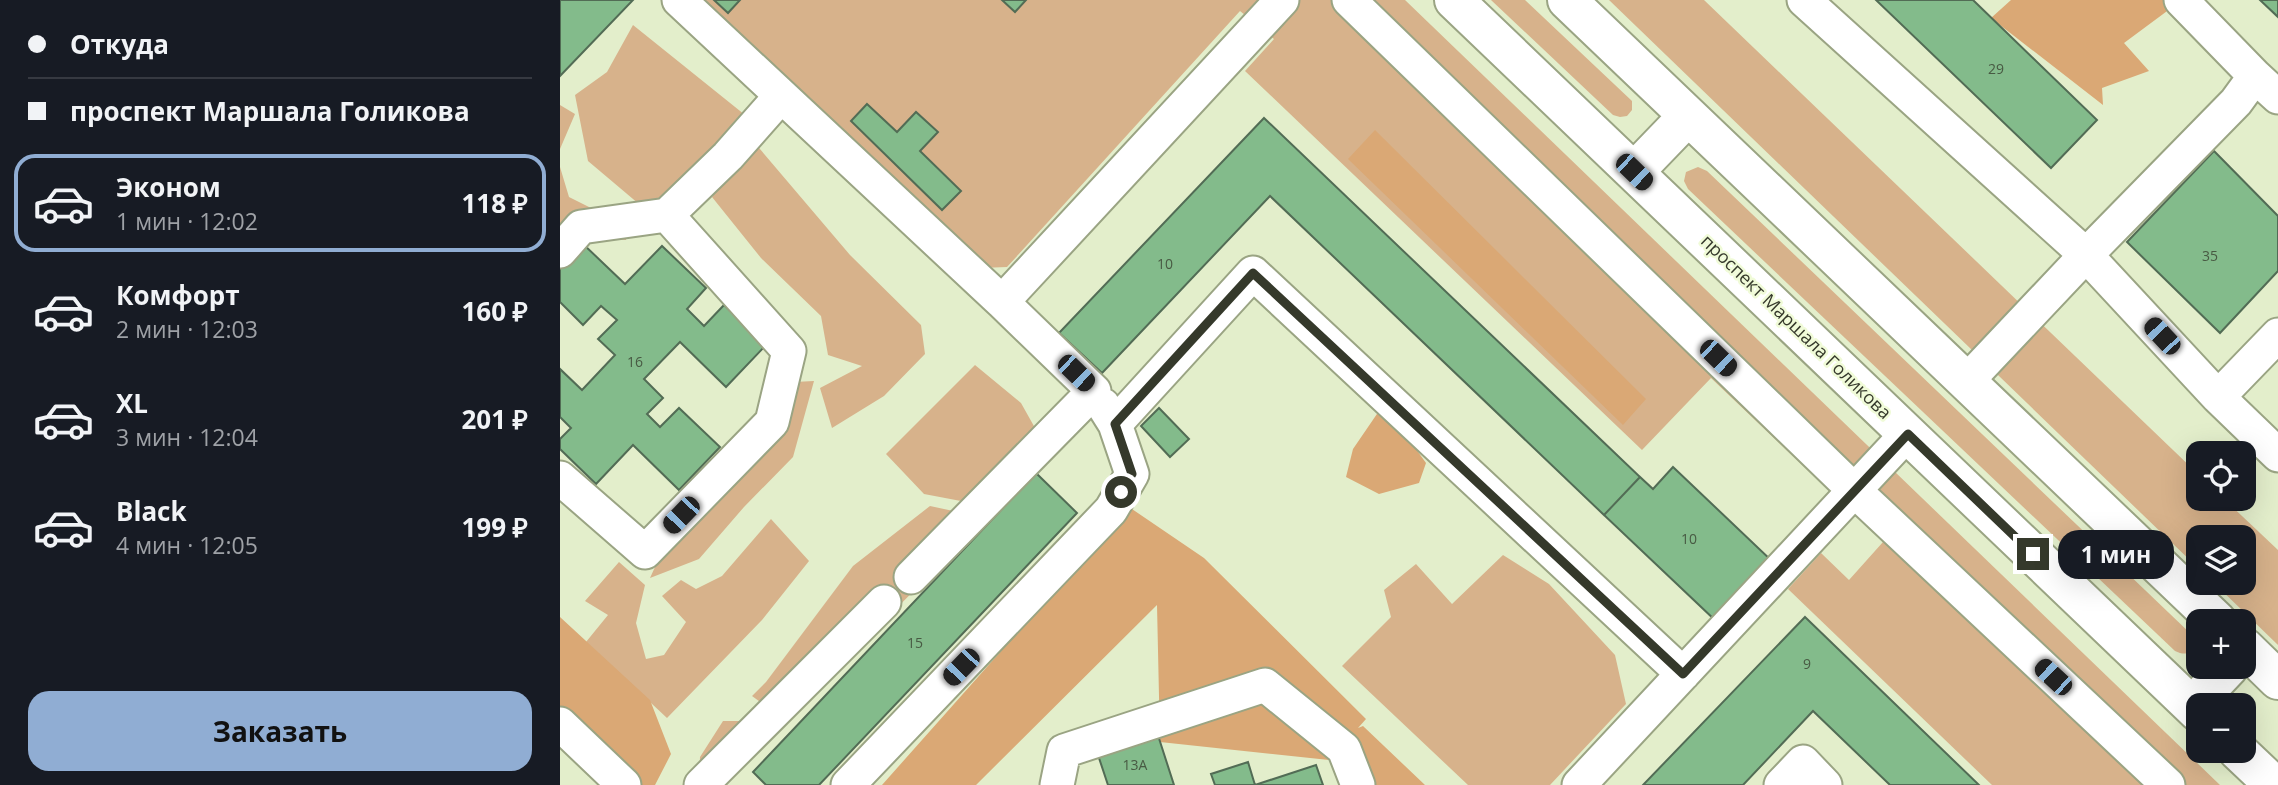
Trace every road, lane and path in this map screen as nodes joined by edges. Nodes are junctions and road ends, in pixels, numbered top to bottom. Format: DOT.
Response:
graph roads {
  1 [pos="679,0"];
  2 [pos="1282,0"];
  3 [pos="1349,0"];
  4 [pos="1454,0"];
  5 [pos="1567,0"];
  6 [pos="1804,0"];
  7 [pos="2181,0"];
  8 [pos="2266,86"];
  9 [pos="781,96"];
  10 [pos="1688,116"];
  11 [pos="1634,172"];
  12 [pos="667,215"];
  13 [pos="560,251"];
  14 [pos="2086,255"];
  15 [pos="1002,302"];
  16 [pos="2278,335"];
  17 [pos="1966,382"];
  18 [pos="1094,391"];
  19 [pos="2218,397"];
  20 [pos="1115,424"];
  21 [pos="1908,434"];
  22 [pos="2278,455"];
  23 [pos="560,478"];
  24 [pos="1854,490"];
  25 [pos="911,577"];
  26 [pos="884,602"];
  27 [pos="2204,609"];
  28 [pos="2256,664"];
  29 [pos="1683,674"];
  30 [pos="2219,679"];
  31 [pos="2278,680"];
  32 [pos="2208,693"];
  33 [pos="2186,700"];
  34 [pos="560,724"];
  35 [pos="2251,763"];
  36 [pos="624,785"];
  37 [pos="701,785"];
  38 [pos="848,785"];
  39 [pos="1057,785"];
  40 [pos="1358,785"];
  41 [pos="1580,785"];
  42 [pos="1781,785"];
  43 [pos="1825,785"];
  44 [pos="2168,785"];
  45 [pos="2274,785"];
  1 -- 9 [label="street"];
  2 -- 15 [label="street"];
  3 -- 24 [label="street"];
  4 -- 11 [label="main road, проспект Маршала Голикова"];
  5 -- 10 [label="main road"];
  6 -- 14 [label="street"];
  7 -- 8 [label="street"];
  8 -- 14 [label="street"];
  9 -- 12 [label="street"];
  9 -- 15 [label="street"];
  10 -- 11 [label="main road"];
  10 -- 17 [label="main road"];
  11 -- 21 [label="main road, проспект Маршала Голикова"];
  12 -- 13 [label="street"];
  12 -- 23 [label="street"];
  14 -- 17 [label="street"];
  14 -- 19 [label="street"];
  15 -- 18 [label="street"];
  16 -- 19 [label="street"];
  17 -- 27 [label="main road"];
  18 -- 20 [label="street"];
  18 -- 25 [label="street"];
  19 -- 22 [label="street"];
  20 -- 29 [label="street"];
  20 -- 38 [label="street"];
  21 -- 24 [label="street"];
  21 -- 33 [label="main road, проспект Маршала Голикова"];
  24 -- 29 [label="street"];
  24 -- 44 [label="street"];
  26 -- 37 [label="street"];
  28 -- 31 [label="main road"];
  29 -- 41 [label="street"];
  30 -- 32 [label="main road"];
  34 -- 36 [label="street"];
  35 -- 45 [label="main road"];
  39 -- 40 [label="street"];
  42 -- 43 [label="street"];
}
